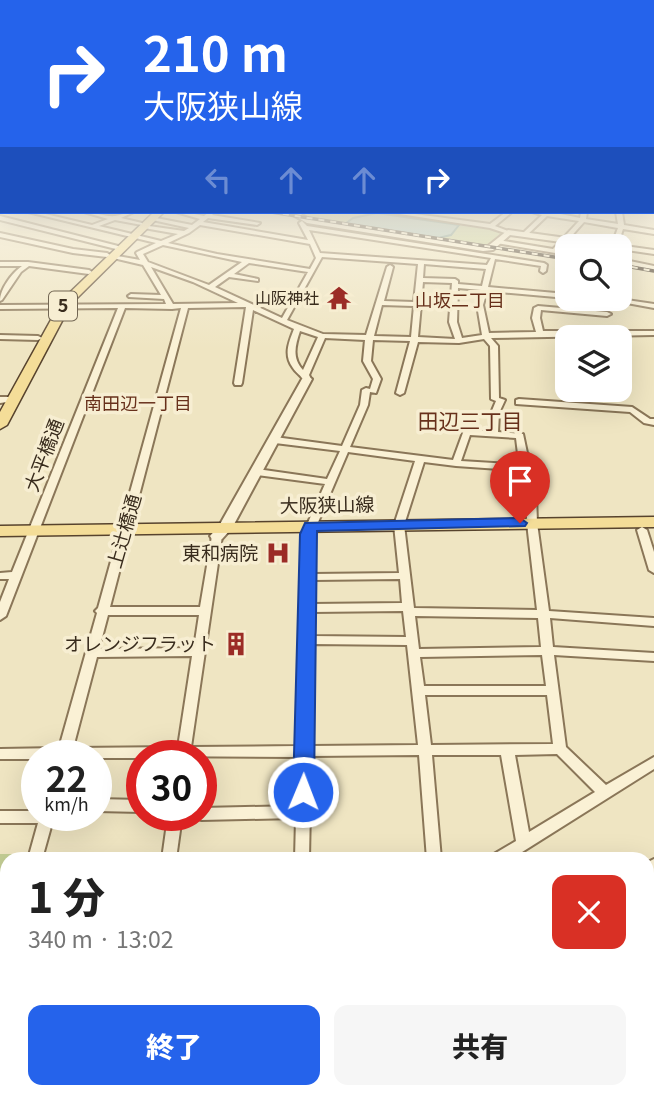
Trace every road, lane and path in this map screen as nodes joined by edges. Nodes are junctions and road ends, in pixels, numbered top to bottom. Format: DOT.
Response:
graph roads {
  1 [pos="50,246"];
  2 [pos="98,246"];
  3 [pos="120,246"];
  4 [pos="153,246"];
  5 [pos="175,246"];
  6 [pos="313,246"];
  7 [pos="353,246"];
  8 [pos="399,246"];
  9 [pos="427,246"];
  10 [pos="464,246"];
  11 [pos="492,246"];
  12 [pos="525,246"];
  13 [pos="632,249"];
  14 [pos="555,251"];
  15 [pos="114,252"];
  16 [pos="654,252"];
  17 [pos="139,253"];
  18 [pos="318,255"];
  19 [pos="347,257"];
  20 [pos="493,257"];
  21 [pos="246,261"];
  22 [pos="421,262"];
  23 [pos="145,263"];
  24 [pos="632,263"];
  25 [pos="0,264"];
  26 [pos="28,264"];
  27 [pos="392,264"];
  28 [pos="489,267"];
  29 [pos="654,268"];
  30 [pos="311,271"];
  31 [pos="543,271"];
  32 [pos="89,272"];
  33 [pos="229,275"];
  34 [pos="419,280"];
  35 [pos="455,286"];
  36 [pos="211,287"];
  37 [pos="242,287"];
  38 [pos="484,288"];
  39 [pos="555,295"];
  40 [pos="131,296"];
  41 [pos="166,297"];
  42 [pos="0,299"];
  43 [pos="632,302"];
  44 [pos="379,303"];
  45 [pos="417,304"];
  46 [pos="250,305"];
  47 [pos="654,306"];
  48 [pos="0,307"];
  49 [pos="59,307"];
  50 [pos="122,307"];
  51 [pos="172,307"];
  52 [pos="185,307"];
  53 [pos="608,311"];
  54 [pos="607,314"];
  55 [pos="283,322"];
  56 [pos="614,325"];
  57 [pos="298,328"];
  58 [pos="632,332"];
  59 [pos="555,333"];
  60 [pos="654,333"];
  61 [pos="540,334"];
  62 [pos="0,337"];
  63 [pos="322,337"];
  64 [pos="486,337"];
  65 [pos="38,338"];
  66 [pos="369,339"];
  67 [pos="414,341"];
  68 [pos="459,341"];
  69 [pos="306,377"];
  70 [pos="238,383"];
  71 [pos="400,393"];
  72 [pos="4,401"];
  73 [pos="519,402"];
  74 [pos="654,422"];
  75 [pos="0,425"];
  76 [pos="493,434"];
  77 [pos="275,440"];
  78 [pos="345,449"];
  79 [pos="420,459"];
  80 [pos="456,463"];
  81 [pos="532,468"];
  82 [pos="257,472"];
  83 [pos="330,482"];
  84 [pos="532,527"];
  85 [pos="650,527"];
  86 [pos="400,529"];
  87 [pos="309,530"];
  88 [pos="0,531"];
  89 [pos="221,531"];
  90 [pos="124,533"];
  91 [pos="33,534"];
  92 [pos="0,538"];
  93 [pos="654,570"];
  94 [pos="16,575"];
  95 [pos="0,576"];
  96 [pos="405,576"];
  97 [pos="308,577"];
  98 [pos="306,608"];
  99 [pos="409,610"];
  100 [pos="101,611"];
  101 [pos="205,611"];
  102 [pos="544,614"];
  103 [pos="0,615"];
  104 [pos="654,622"];
  105 [pos="306,640"];
  106 [pos="413,647"];
  107 [pos="549,651"];
  108 [pos="199,652"];
  109 [pos="91,653"];
  110 [pos="654,657"];
  111 [pos="553,690"];
  112 [pos="418,691"];
  113 [pos="68,740"];
  114 [pos="186,740"];
  115 [pos="560,749"];
  116 [pos="425,750"];
  117 [pos="507,750"];
  118 [pos="304,752"];
  119 [pos="217,753"];
  120 [pos="0,754"];
  121 [pos="21,754"];
  122 [pos="654,762"];
  123 [pos="606,793"];
  124 [pos="303,812"];
  125 [pos="217,814"];
  126 [pos="0,817"];
  127 [pos="21,817"];
  128 [pos="43,831"];
  129 [pos="173,831"];
  130 [pos="524,844"];
  131 [pos="37,852"];
  132 [pos="170,852"];
  133 [pos="302,852"];
  134 [pos="433,852"];
  135 [pos="511,852"];
  1 -- 15 [label="street"];
  2 -- 15 [label="street"];
  3 -- 15 [label="main road, 5"];
  4 -- 17 [label="street"];
  5 -- 21 [label="street"];
  6 -- 18 [label="street"];
  7 -- 19 [label="street"];
  8 -- 27 [label="street"];
  9 -- 20 [label="street"];
  10 -- 11 [label="street"];
  12 -- 14 [label="street"];
  13 -- 16 [label="street"];
  15 -- 17 [label="street"];
  15 -- 23 [label="street"];
  15 -- 32 [label="main road, 5"];
  15 -- 49 [label="main road, 5"];
  17 -- 23 [label="street"];
  18 -- 19 [label="street"];
  18 -- 30 [label="street"];
  19 -- 27 [label="street"];
  20 -- 28 [label="street"];
  20 -- 31 [label="street"];
  21 -- 30 [label="street"];
  21 -- 33 [label="street"];
  22 -- 27 [label="street"];
  22 -- 28 [label="street"];
  22 -- 34 [label="street"];
  23 -- 36 [label="street"];
  23 -- 41 [label="street"];
  24 -- 29 [label="street"];
  25 -- 26 [label="street"];
  26 -- 32 [label="street"];
  26 -- 42 [label="street"];
  27 -- 44 [label="street"];
  28 -- 38 [label="street"];
  30 -- 55 [label="street"];
  32 -- 49 [label="main road, 5"];
  33 -- 36 [label="street"];
  33 -- 37 [label="street"];
  34 -- 35 [label="street"];
  34 -- 45 [label="street"];
  35 -- 38 [label="street"];
  35 -- 68 [label="street"];
  36 -- 46 [label="street"];
  38 -- 39 [label="street"];
  38 -- 64 [label="street"];
  40 -- 41 [label="street"];
  41 -- 51 [label="street"];
  43 -- 47 [label="street"];
  44 -- 45 [label="street"];
  44 -- 66 [label="street"];
  45 -- 67 [label="street"];
  46 -- 52 [label="street"];
  46 -- 55 [label="street"];
  46 -- 70 [label="street"];
  48 -- 49 [label="street"];
  49 -- 50 [label="street"];
  49 -- 65 [label="main road, 5"];
  49 -- 72 [label="main road, 5"];
  50 -- 51 [label="street"];
  50 -- 91 [label="street, 大平橋通"];
  51 -- 52 [label="street"];
  52 -- 90 [label="street, 上辻橋通"];
  53 -- 54 [label="street"];
  54 -- 56 [label="street"];
  54 -- 61 [label="street"];
  55 -- 57 [label="street"];
  57 -- 63 [label="street"];
  57 -- 69 [label="street"];
  58 -- 60 [label="street"];
  59 -- 61 [label="street"];
  61 -- 64 [label="street"];
  62 -- 65 [label="street"];
  63 -- 66 [label="street"];
  63 -- 69 [label="street"];
  64 -- 68 [label="street"];
  64 -- 76 [label="street"];
  65 -- 72 [label="main road, 5"];
  66 -- 67 [label="street"];
  66 -- 78 [label="street"];
  67 -- 68 [label="street"];
  67 -- 71 [label="street"];
  69 -- 77 [label="street"];
  72 -- 75 [label="main road, 5"];
  73 -- 74 [label="street"];
  76 -- 80 [label="street"];
  76 -- 81 [label="street"];
  77 -- 78 [label="street"];
  77 -- 82 [label="street"];
  78 -- 79 [label="street"];
  78 -- 83 [label="street"];
  79 -- 80 [label="street"];
  79 -- 86 [label="street"];
  80 -- 81 [label="street"];
  81 -- 84 [label="street"];
  82 -- 83 [label="street"];
  82 -- 89 [label="street"];
  83 -- 87 [label="street"];
  84 -- 85 [label="main road, 大阪狭山線"];
  84 -- 86 [label="main road, 大阪狭山線"];
  84 -- 102 [label="street"];
  85 -- 93 [label="street"];
  86 -- 87 [label="main road, 大阪狭山線"];
  86 -- 96 [label="street"];
  87 -- 89 [label="main road, 大阪狭山線"];
  87 -- 97 [label="street"];
  88 -- 91 [label="main road, 大阪狭山線"];
  89 -- 90 [label="main road, 大阪狭山線"];
  89 -- 101 [label="street"];
  90 -- 91 [label="main road, 大阪狭山線"];
  90 -- 100 [label="street, 上辻橋通"];
  91 -- 92 [label="main road, 大阪狭山線"];
  91 -- 94 [label="street, 大平橋通"];
  94 -- 95 [label="street"];
  94 -- 103 [label="street, 大平橋通"];
  96 -- 97 [label="street"];
  96 -- 99 [label="street"];
  97 -- 98 [label="street"];
  98 -- 99 [label="street"];
  98 -- 105 [label="street"];
  99 -- 102 [label="street"];
  99 -- 106 [label="street"];
  100 -- 101 [label="street"];
  100 -- 109 [label="street, 上辻橋通"];
  101 -- 108 [label="street"];
  102 -- 104 [label="street"];
  102 -- 107 [label="street"];
  105 -- 106 [label="street"];
  105 -- 118 [label="street"];
  106 -- 107 [label="street"];
  106 -- 112 [label="street"];
  107 -- 110 [label="street"];
  107 -- 111 [label="street"];
  108 -- 109 [label="street"];
  108 -- 114 [label="street"];
  109 -- 113 [label="street, 上辻橋通"];
  111 -- 112 [label="street"];
  111 -- 115 [label="street"];
  112 -- 116 [label="street"];
  115 -- 117 [label="street"];
  115 -- 123 [label="street"];
  116 -- 117 [label="street"];
  116 -- 118 [label="street"];
  116 -- 134 [label="street"];
  117 -- 130 [label="street"];
  118 -- 119 [label="street"];
  118 -- 124 [label="street"];
  120 -- 121 [label="street"];
  122 -- 123 [label="street"];
  123 -- 130 [label="street"];
  124 -- 125 [label="street"];
  124 -- 133 [label="street"];
  126 -- 127 [label="street"];
  128 -- 131 [label="street"];
  129 -- 132 [label="street"];
  130 -- 135 [label="street"];
}
